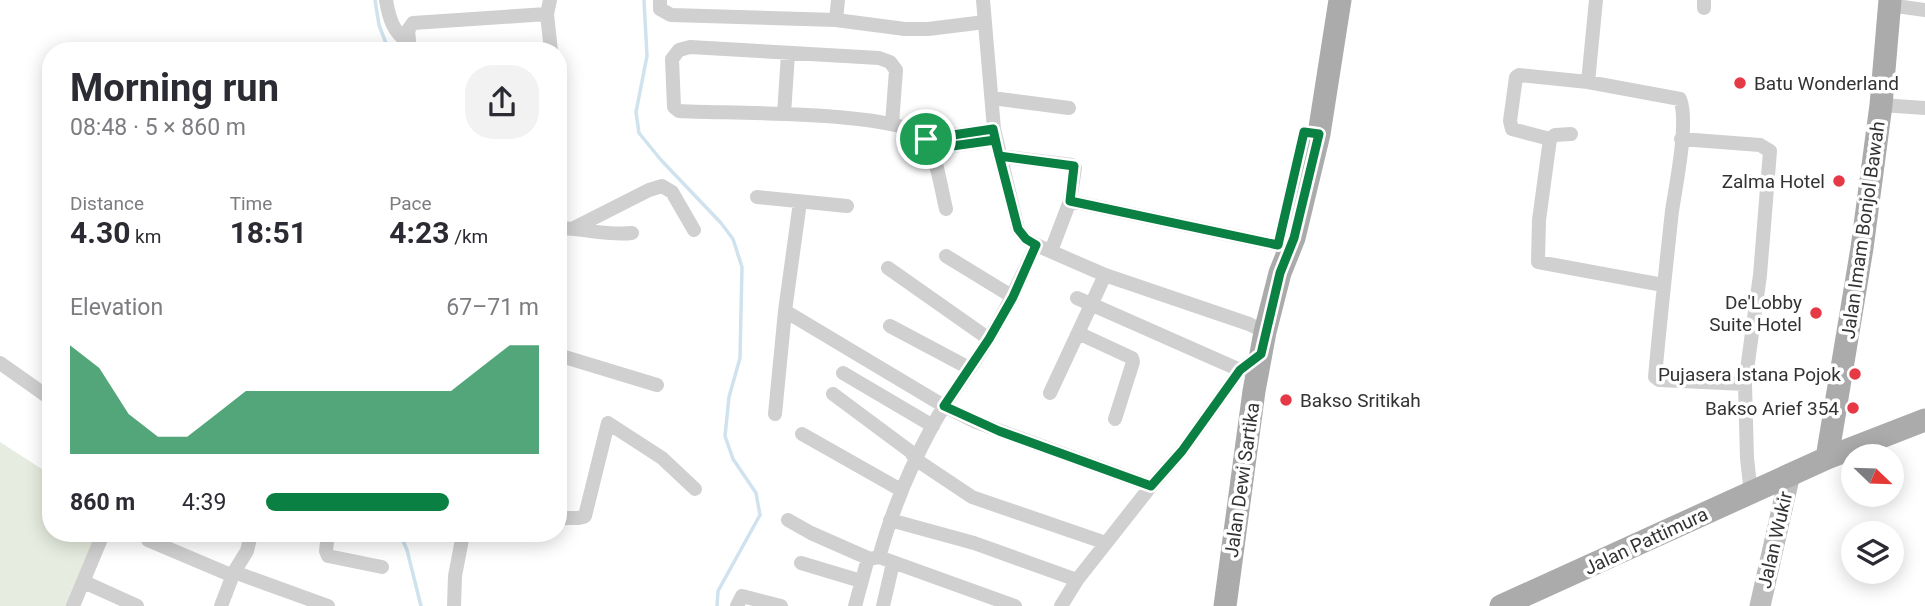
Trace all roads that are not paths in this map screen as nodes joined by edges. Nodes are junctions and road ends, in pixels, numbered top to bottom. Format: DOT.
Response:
graph roads {
  1 [pos="386,0"];
  2 [pos="660,0"];
  3 [pos="838,0"];
  4 [pos="983,0"];
  5 [pos="1326,0"];
  6 [pos="1340,0"];
  7 [pos="1596,0"];
  8 [pos="1890,3"];
  9 [pos="549,7"];
  10 [pos="1925,10"];
  11 [pos="836,20"];
  12 [pos="985,22"];
  13 [pos="405,42"];
  14 [pos="409,42"];
  15 [pos="551,42"];
  16 [pos="788,54"];
  17 [pos="1588,82"];
  18 [pos="992,98"];
  19 [pos="1881,105"];
  20 [pos="1069,108"];
  21 [pos="1925,108"];
  22 [pos="784,114"];
  23 [pos="892,124"];
  24 [pos="1312,133"];
  25 [pos="994,134"];
  26 [pos="1571,134"];
  27 [pos="1550,139"];
  28 [pos="1681,139"];
  29 [pos="928,144"];
  30 [pos="999,156"];
  31 [pos="757,197"];
  32 [pos="1070,201"];
  33 [pos="800,202"];
  34 [pos="847,206"];
  35 [pos="946,209"];
  36 [pos="567,228"];
  37 [pos="574,228"];
  38 [pos="694,230"];
  39 [pos="632,233"];
  40 [pos="1036,245"];
  41 [pos="1278,245"];
  42 [pos="1051,251"];
  43 [pos="946,256"];
  44 [pos="888,268"];
  45 [pos="1280,273"];
  46 [pos="1105,275"];
  47 [pos="1663,285"];
  48 [pos="1013,297"];
  49 [pos="1077,298"];
  50 [pos="1091,304"];
  51 [pos="785,311"];
  52 [pos="890,326"];
  53 [pos="1078,333"];
  54 [pos="989,339"];
  55 [pos="1263,343"];
  56 [pos="567,358"];
  57 [pos="0,363"];
  58 [pos="969,368"];
  59 [pos="1240,370"];
  60 [pos="843,373"];
  61 [pos="1745,384"];
  62 [pos="657,385"];
  63 [pos="42,393"];
  64 [pos="1050,393"];
  65 [pos="833,394"];
  66 [pos="944,406"];
  67 [pos="775,414"];
  68 [pos="1115,419"];
  69 [pos="1925,420"];
  70 [pos="933,426"];
  71 [pos="802,434"];
  72 [pos="915,458"];
  73 [pos="1827,458"];
  74 [pos="1790,474"];
  75 [pos="1151,486"];
  76 [pos="695,489"];
  77 [pos="901,490"];
  78 [pos="1751,494"];
  79 [pos="567,517"];
  80 [pos="788,520"];
  81 [pos="890,520"];
  82 [pos="100,542"];
  83 [pos="153,542"];
  84 [pos="249,542"];
  85 [pos="327,542"];
  86 [pos="461,542"];
  87 [pos="1106,543"];
  88 [pos="874,558"];
  89 [pos="801,562"];
  90 [pos="893,563"];
  91 [pos="382,567"];
  92 [pos="233,574"];
  93 [pos="1077,580"];
  94 [pos="861,581"];
  95 [pos="84,582"];
  96 [pos="73,606"];
  97 [pos="137,606"];
  98 [pos="221,606"];
  99 [pos="328,606"];
  100 [pos="454,606"];
  101 [pos="737,606"];
  102 [pos="781,606"];
  103 [pos="855,606"];
  104 [pos="883,606"];
  105 [pos="1015,606"];
  106 [pos="1061,606"];
  107 [pos="1225,606"];
  108 [pos="1501,606"];
  109 [pos="1760,606"];
  1 -- 13 [label="street"];
  2 -- 11 [label="street"];
  3 -- 11 [label="street"];
  4 -- 12 [label="street"];
  5 -- 24 [label="main road, Jalan Dewi Sartika"];
  6 -- 24 [label="main road, Jalan Dewi Sartika"];
  7 -- 17 [label="street"];
  8 -- 10 [label="street"];
  8 -- 19 [label="main road, Jalan Imam Bonjol Bawah"];
  9 -- 14 [label="street"];
  9 -- 15 [label="street"];
  11 -- 12 [label="street"];
  12 -- 18 [label="street"];
  16 -- 22 [label="street"];
  16 -- 22 [label="street"];
  16 -- 23 [label="street"];
  17 -- 27 [label="street"];
  17 -- 28 [label="street"];
  18 -- 20 [label="street"];
  18 -- 25 [label="street"];
  19 -- 21 [label="street"];
  19 -- 73 [label="main road, Jalan Imam Bonjol Bawah"];
  22 -- 23 [label="street"];
  23 -- 29 [label="street"];
  24 -- 41 [label="main road, Jalan Dewi Sartika"];
  24 -- 45 [label="main road, Jalan Dewi Sartika"];
  25 -- 29 [label="street"];
  25 -- 30 [label="street"];
  26 -- 27 [label="street"];
  27 -- 47 [label="street"];
  28 -- 47 [label="street"];
  28 -- 61 [label="street"];
  29 -- 35 [label="street"];
  30 -- 32 [label="street"];
  30 -- 40 [label="street"];
  31 -- 33 [label="street"];
  32 -- 41 [label="street"];
  32 -- 42 [label="street"];
  33 -- 34 [label="street"];
  33 -- 51 [label="street"];
  36 -- 37 [label="street"];
  37 -- 38 [label="street"];
  37 -- 39 [label="street"];
  40 -- 42 [label="street"];
  40 -- 48 [label="street"];
  41 -- 45 [label="main road, Jalan Dewi Sartika"];
  42 -- 46 [label="street"];
  43 -- 48 [label="street"];
  44 -- 54 [label="street"];
  45 -- 55 [label="main road, Jalan Dewi Sartika"];
  46 -- 50 [label="street"];
  46 -- 55 [label="street"];
  47 -- 61 [label="street"];
  48 -- 54 [label="street"];
  49 -- 50 [label="street"];
  50 -- 53 [label="street"];
  50 -- 59 [label="street"];
  51 -- 66 [label="street"];
  51 -- 67 [label="street"];
  52 -- 58 [label="street"];
  53 -- 64 [label="street"];
  53 -- 68 [label="street"];
  54 -- 58 [label="street"];
  55 -- 59 [label="street"];
  55 -- 107 [label="main road, Jalan Dewi Sartika"];
  56 -- 62 [label="street"];
  57 -- 63 [label="street"];
  58 -- 66 [label="street"];
  59 -- 75 [label="street"];
  60 -- 70 [label="street"];
  61 -- 78 [label="street"];
  65 -- 72 [label="street"];
  66 -- 70 [label="street"];
  66 -- 75 [label="street"];
  69 -- 73 [label="main road, Jalan Pattimura"];
  70 -- 72 [label="street"];
  71 -- 77 [label="street"];
  72 -- 77 [label="street"];
  72 -- 87 [label="street"];
  73 -- 74 [label="main road, Jalan Pattimura"];
  74 -- 78 [label="main road, Jalan Pattimura"];
  74 -- 109 [label="street, Jalan Wukir"];
  75 -- 87 [label="street"];
  76 -- 79 [label="street"];
  77 -- 81 [label="street"];
  78 -- 108 [label="main road, Jalan Pattimura"];
  80 -- 88 [label="street"];
  81 -- 88 [label="street"];
  81 -- 93 [label="street"];
  82 -- 95 [label="street"];
  83 -- 92 [label="street"];
  84 -- 92 [label="street"];
  85 -- 91 [label="street"];
  86 -- 100 [label="street"];
  87 -- 93 [label="street"];
  88 -- 90 [label="street"];
  88 -- 94 [label="street"];
  89 -- 94 [label="street"];
  90 -- 104 [label="street"];
  90 -- 105 [label="street"];
  92 -- 98 [label="street"];
  92 -- 99 [label="street"];
  93 -- 106 [label="street"];
  94 -- 103 [label="street"];
  95 -- 96 [label="street"];
  95 -- 97 [label="street"];
  101 -- 102 [label="street"];
}
